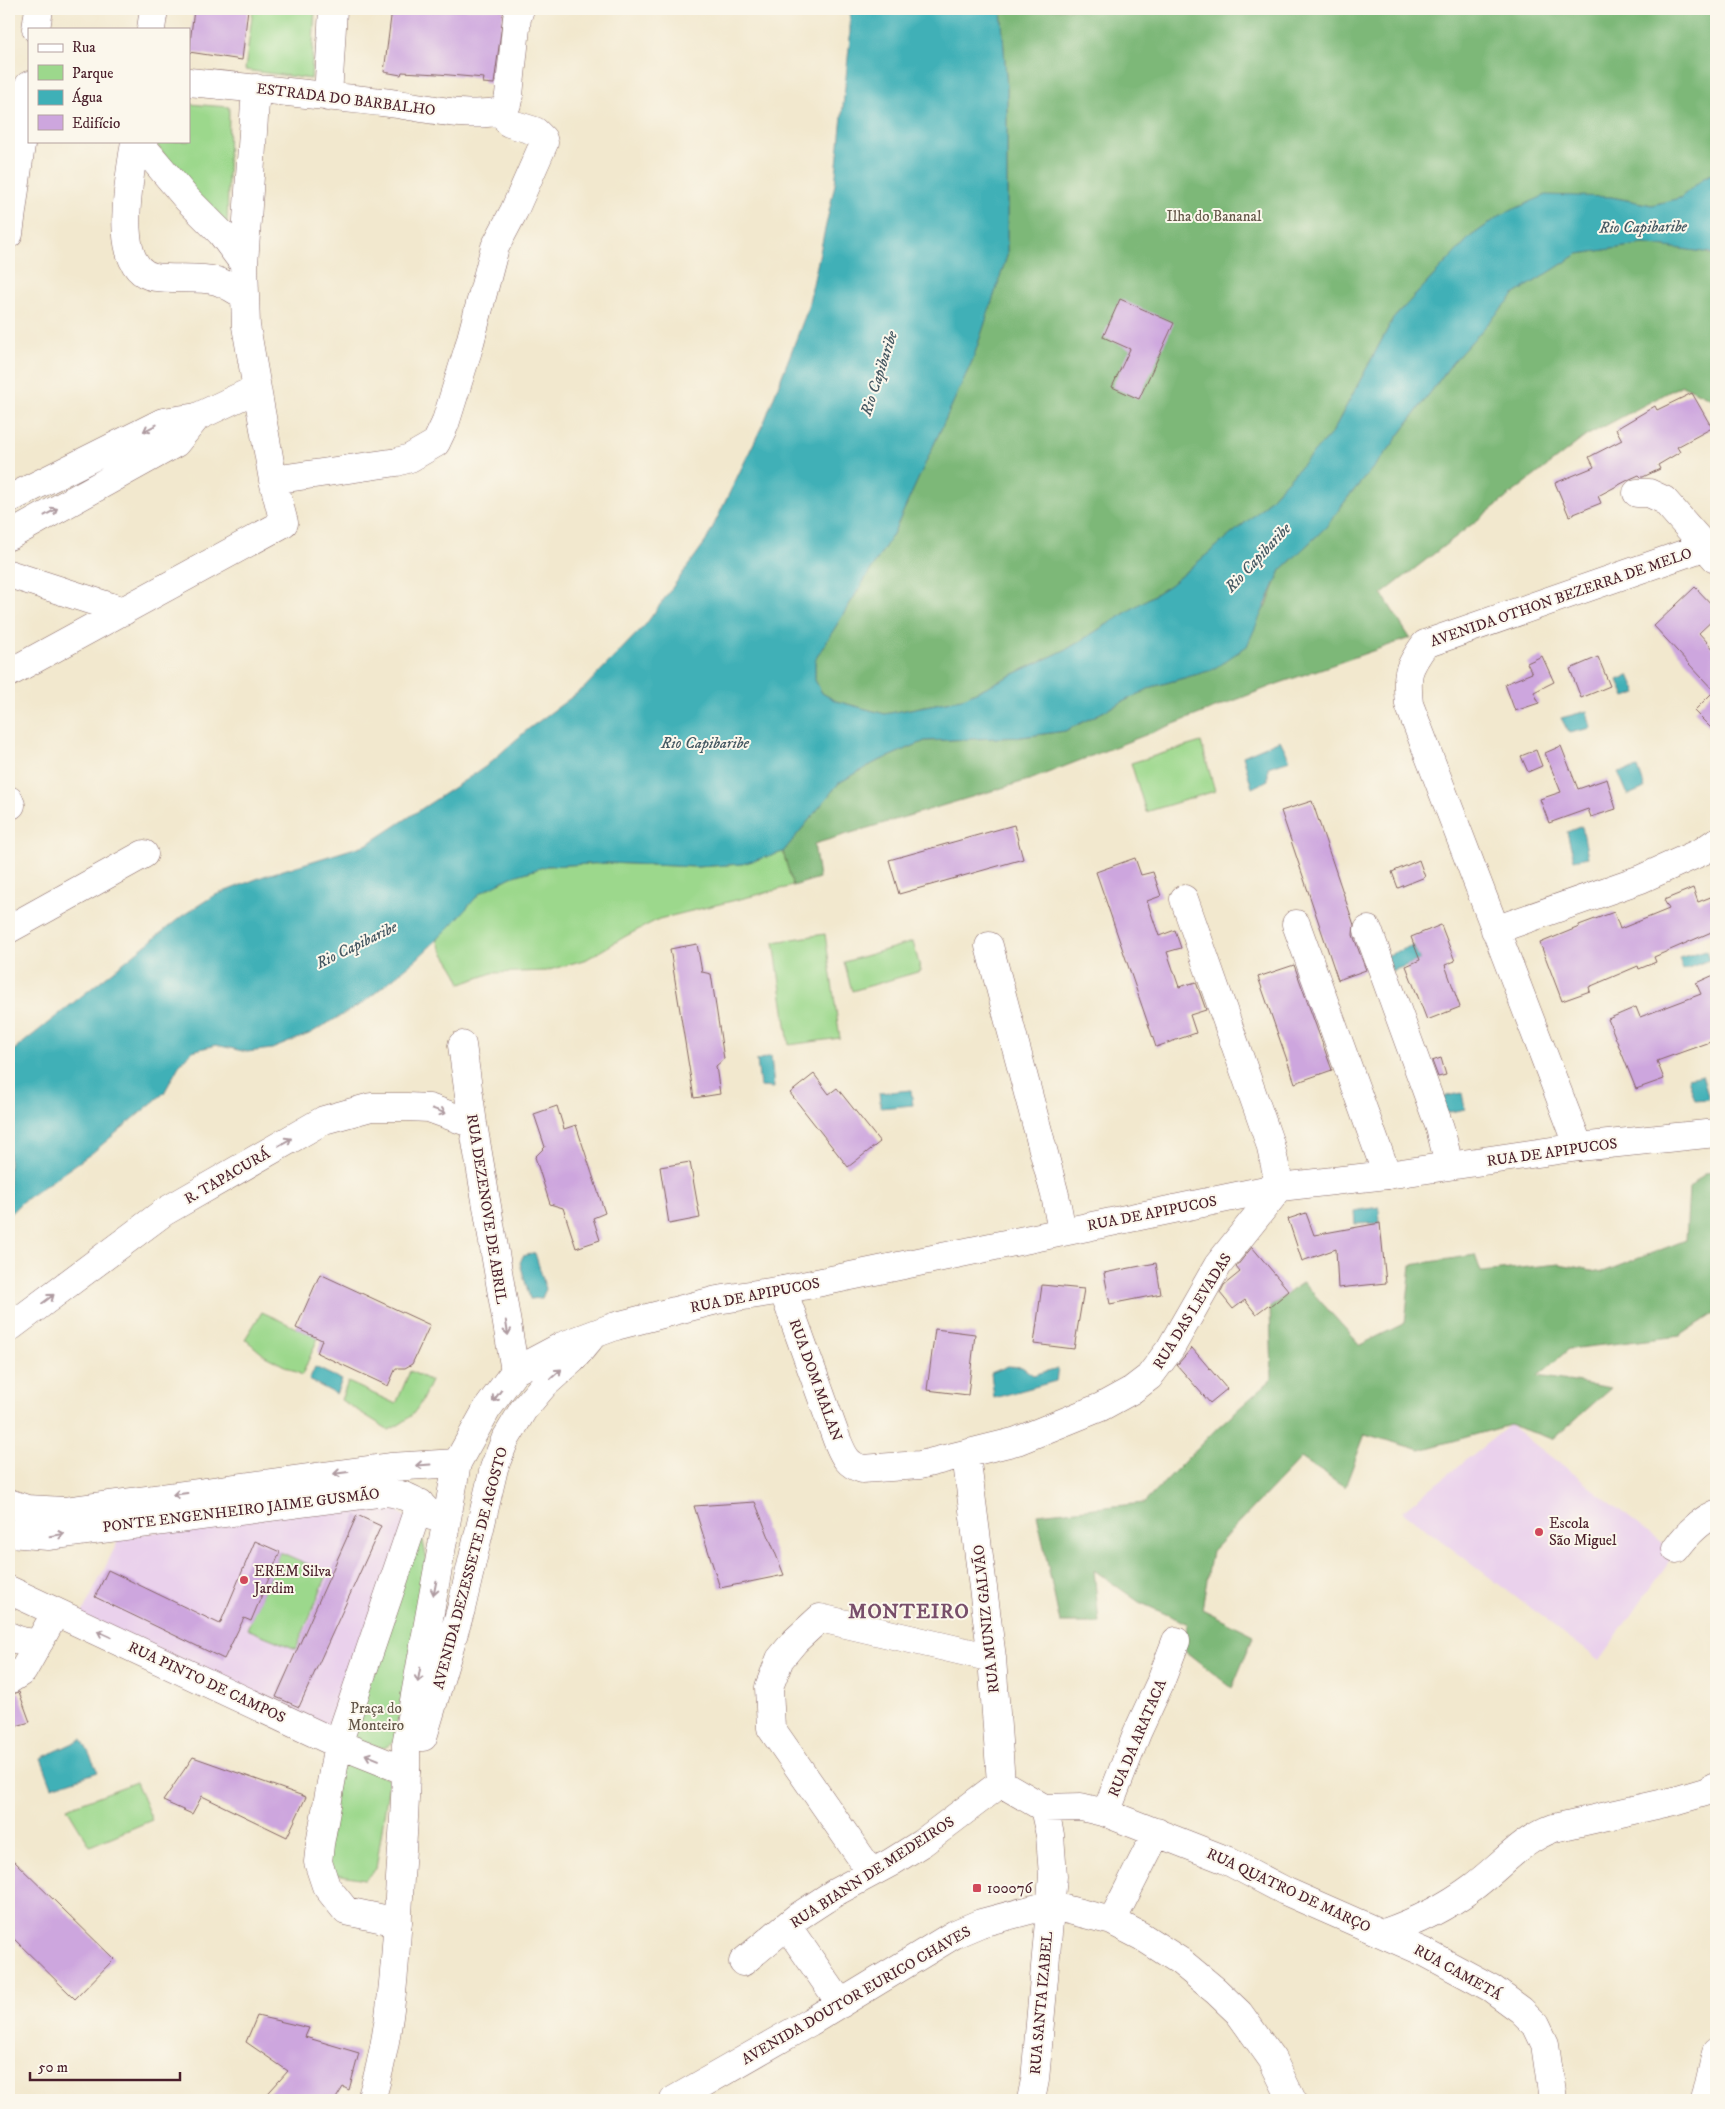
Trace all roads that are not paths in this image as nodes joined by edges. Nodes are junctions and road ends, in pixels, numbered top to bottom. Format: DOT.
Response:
graph roads {
  1 [pos="39,9"];
  2 [pos="154,9"];
  3 [pos="333,9"];
  4 [pos="520,9"];
  5 [pos="36,28"];
  6 [pos="151,28"];
  7 [pos="190,82"];
  8 [pos="256,88"];
  9 [pos="28,92"];
  10 [pos="328,97"];
  11 [pos="502,111"];
  12 [pos="136,142"];
  13 [pos="137,142"];
  14 [pos="9,234"];
  15 [pos="244,264"];
  16 [pos="244,294"];
  17 [pos="256,389"];
  18 [pos="197,417"];
  19 [pos="273,480"];
  20 [pos="1637,493"];
  21 [pos="9,500"];
  22 [pos="9,536"];
  23 [pos="1710,553"];
  24 [pos="9,574"];
  25 [pos="124,611"];
  26 [pos="9,673"];
  27 [pos="1716,842"];
  28 [pos="144,854"];
  29 [pos="1184,899"];
  30 [pos="1296,924"];
  31 [pos="9,929"];
  32 [pos="1368,930"];
  33 [pos="1495,930"];
  34 [pos="989,946"];
  35 [pos="462,1045"];
  36 [pos="473,1124"];
  37 [pos="1716,1133"];
  38 [pos="1579,1147"];
  39 [pos="1449,1165"];
  40 [pos="1387,1175"];
  41 [pos="1280,1187"];
  42 [pos="1062,1231"];
  43 [pos="783,1290"];
  44 [pos="9,1328"];
  45 [pos="594,1333"];
  46 [pos="515,1371"];
  47 [pos="966,1455"];
  48 [pos="456,1463"];
  49 [pos="854,1466"];
  50 [pos="388,1479"];
  51 [pos="9,1503"];
  52 [pos="420,1503"];
  53 [pos="1716,1514"];
  54 [pos="9,1533"];
  55 [pos="442,1549"];
  56 [pos="1676,1549"];
  57 [pos="9,1590"];
  58 [pos="461,1609"];
  59 [pos="56,1612"];
  60 [pos="9,1636"];
  61 [pos="1176,1640"];
  62 [pos="40,1641"];
  63 [pos="992,1658"];
  64 [pos="9,1680"];
  65 [pos="338,1744"];
  66 [pos="406,1771"];
  67 [pos="1001,1783"];
  68 [pos="1716,1786"];
  69 [pos="1044,1808"];
  70 [pos="1106,1812"];
  71 [pos="1157,1832"];
  72 [pos="871,1872"];
  73 [pos="1049,1905"];
  74 [pos="1112,1921"];
  75 [pos="398,1922"];
  76 [pos="787,1926"];
  77 [pos="1384,1934"];
  78 [pos="743,1962"];
  79 [pos="841,2004"];
  80 [pos="1716,2053"];
  81 [pos="371,2100"];
  82 [pos="674,2100"];
  83 [pos="1031,2100"];
  84 [pos="1292,2100"];
  85 [pos="1553,2100"];
  86 [pos="1706,2100"];
  1 -- 5 [label="street"];
  2 -- 6 [label="street"];
  3 -- 10 [label="street"];
  4 -- 11 [label="street"];
  7 -- 8 [label="street, ESTRADA DO BARBALHO"];
  8 -- 10 [label="street, ESTRADA DO BARBALHO"];
  8 -- 15 [label="street"];
  9 -- 14 [label="street"];
  10 -- 11 [label="street, ESTRADA DO BARBALHO"];
  11 -- 19 [label="street"];
  12 -- 16 [label="street"];
  13 -- 15 [label="street"];
  15 -- 16 [label="street"];
  16 -- 17 [label="street"];
  17 -- 18 [label="street"];
  17 -- 19 [label="street"];
  18 -- 21 [label="street, one-way"];
  22 -- 18 [label="street, one-way"];
  19 -- 25 [label="street"];
  20 -- 23 [label="street"];
  23 -- 33 [label="street, AVENIDA OTHON BEZERRA DE MELO"];
  24 -- 25 [label="street"];
  25 -- 26 [label="street"];
  27 -- 33 [label="street"];
  28 -- 31 [label="street"];
  29 -- 41 [label="street"];
  30 -- 40 [label="street"];
  32 -- 39 [label="street"];
  33 -- 38 [label="street, AVENIDA OTHON BEZERRA DE MELO"];
  34 -- 42 [label="street"];
  35 -- 36 [label="street, RUA DEZENOVE DE ABRIL"];
  44 -- 36 [label="street, R. TAPACURÁ, one-way"];
  36 -- 46 [label="street, RUA DEZENOVE DE ABRIL, one-way"];
  37 -- 38 [label="street, RUA DE APIPUCOS"];
  38 -- 39 [label="street, RUA DE APIPUCOS"];
  39 -- 40 [label="street, RUA DE APIPUCOS"];
  40 -- 41 [label="street, RUA DE APIPUCOS"];
  41 -- 42 [label="street, RUA DE APIPUCOS"];
  41 -- 47 [label="street, RUA DAS LEVADAS"];
  42 -- 43 [label="street, RUA DE APIPUCOS"];
  43 -- 45 [label="street, RUA DE APIPUCOS"];
  43 -- 49 [label="street, RUA DOM MALAN"];
  45 -- 46 [label="street, AVENIDA DEZESSETE DE AGOSTO"];
  58 -- 45 [label="street, AVENIDA DEZESSETE DE AGOSTO, one-way"];
  46 -- 48 [label="street, AVENIDA DEZESSETE DE AGOSTO, one-way"];
  47 -- 49 [label="street, RUA DAS LEVADAS"];
  47 -- 63 [label="street, RUA MUNIZ GALVÃO"];
  48 -- 50 [label="street, PONTE ENGENHEIRO JAIME GUSMÃO, one-way"];
  48 -- 55 [label="street, AVENIDA DEZESSETE DE AGOSTO"];
  48 -- 58 [label="street"];
  50 -- 51 [label="street, PONTE ENGENHEIRO JAIME GUSMÃO, one-way"];
  50 -- 52 [label="street, PONTE ENGENHEIRO JAIME GUSMÃO"];
  54 -- 50 [label="street, PONTE ENGENHEIRO JAIME GUSMÃO, one-way"];
  52 -- 55 [label="street"];
  52 -- 65 [label="street"];
  53 -- 56 [label="street"];
  55 -- 66 [label="street, AVENIDA DEZESSETE DE AGOSTO, one-way"];
  57 -- 59 [label="street, RUA PINTO DE CAMPOS"];
  58 -- 66 [label="street, AVENIDA DEZESSETE DE AGOSTO"];
  59 -- 62 [label="street"];
  65 -- 59 [label="street, RUA PINTO DE CAMPOS, one-way"];
  60 -- 62 [label="street"];
  61 -- 70 [label="street, RUA DA ARATACA"];
  62 -- 64 [label="street"];
  63 -- 67 [label="street, RUA MUNIZ GALVÃO"];
  63 -- 72 [label="street"];
  66 -- 65 [label="street, RUA PINTO DE CAMPOS, one-way"];
  65 -- 75 [label="street"];
  66 -- 75 [label="street, AVENIDA DEZESSETE DE AGOSTO"];
  67 -- 69 [label="street"];
  67 -- 72 [label="street, RUA BIANN DE MEDEIROS"];
  68 -- 77 [label="street, RUA QUATRO DE MARÇO"];
  69 -- 70 [label="street"];
  69 -- 73 [label="street"];
  70 -- 71 [label="street, RUA DA ARATACA"];
  71 -- 74 [label="street"];
  71 -- 77 [label="street, RUA QUATRO DE MARÇO"];
  72 -- 76 [label="street, RUA BIANN DE MEDEIROS"];
  73 -- 74 [label="street, AVENIDA DOUTOR EURICO CHAVES"];
  73 -- 79 [label="street, AVENIDA DOUTOR EURICO CHAVES"];
  73 -- 83 [label="street, RUA SANTA IZABEL"];
  74 -- 84 [label="street, AVENIDA DOUTOR EURICO CHAVES"];
  75 -- 81 [label="street, AVENIDA DEZESSETE DE AGOSTO"];
  76 -- 78 [label="street, RUA BIANN DE MEDEIROS"];
  76 -- 79 [label="street"];
  77 -- 85 [label="street, RUA CAMETÁ"];
  79 -- 82 [label="street, AVENIDA DOUTOR EURICO CHAVES"];
  80 -- 86 [label="street"];
}
